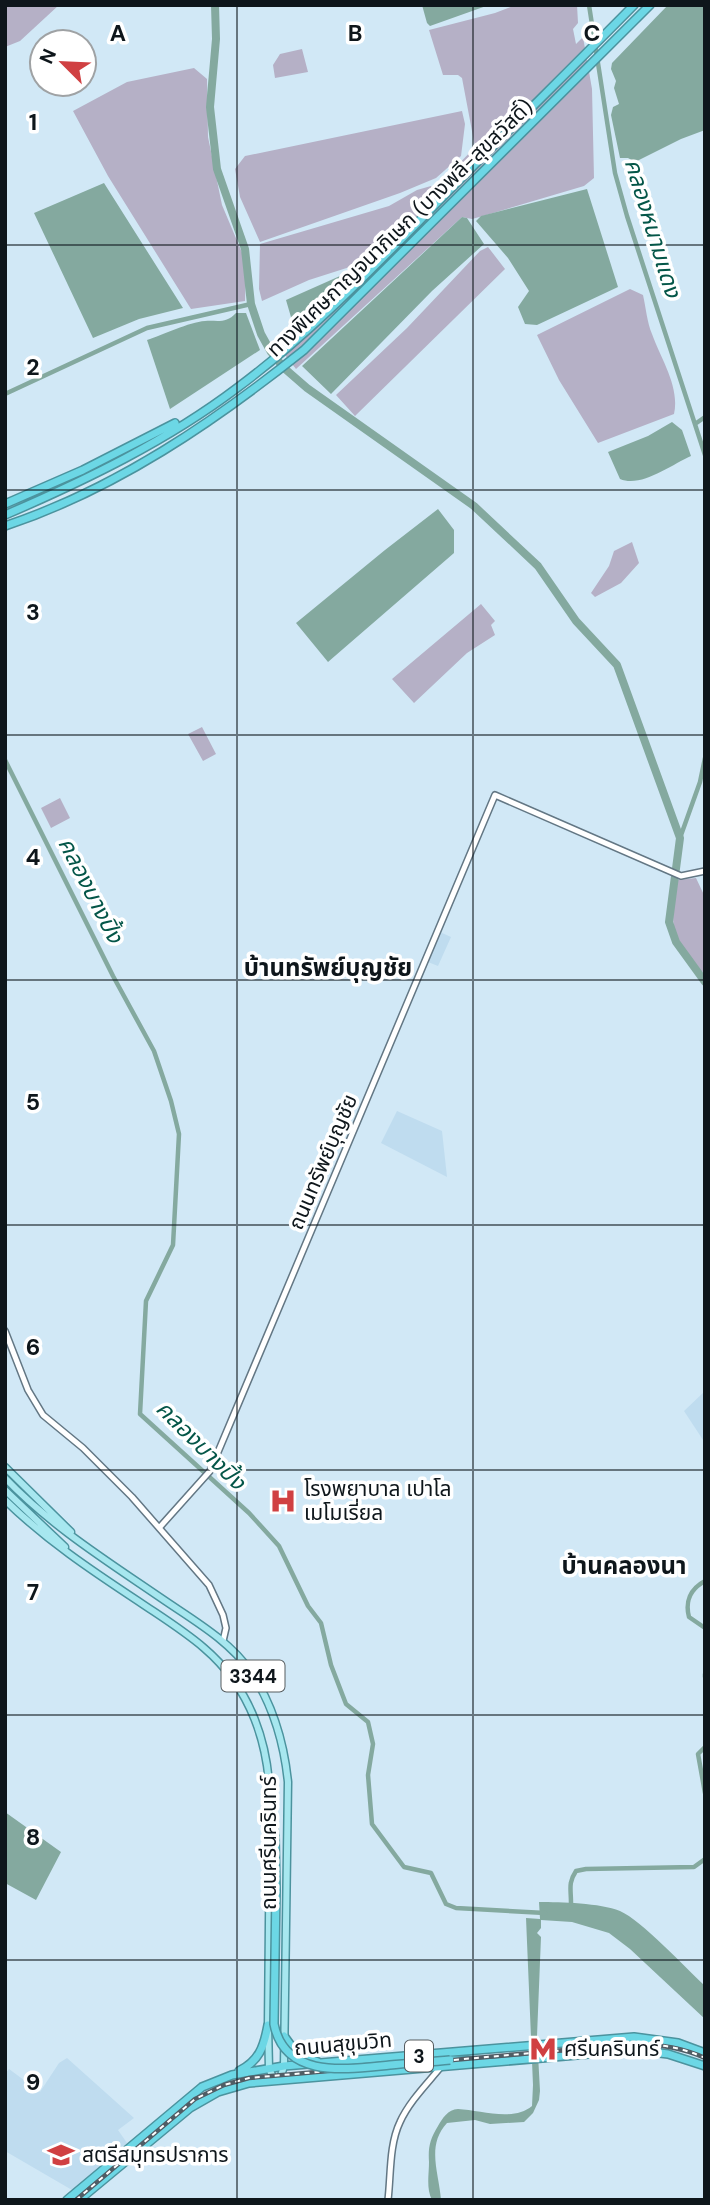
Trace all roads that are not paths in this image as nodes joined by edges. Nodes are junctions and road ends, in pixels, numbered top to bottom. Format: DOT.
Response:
graph roads {
  1 [pos="634,5"];
  2 [pos="650,5"];
  3 [pos="197,415"];
  4 [pos="5,504"];
  5 [pos="5,514"];
  6 [pos="5,526"];
  7 [pos="705,871"];
  8 [pos="5,1331"];
  9 [pos="5,1467"];
  10 [pos="5,1478"];
  11 [pos="5,1490"];
  12 [pos="5,1500"];
  13 [pos="159,1528"];
  14 [pos="106,1559"];
  15 [pos="96,1573"];
  16 [pos="223,1641"];
  17 [pos="270,1803"];
  18 [pos="268,2005"];
  19 [pos="284,2008"];
  20 [pos="268,2025"];
  21 [pos="284,2036"];
  22 [pos="705,2053"];
  23 [pos="499,2062"];
  24 [pos="322,2063"];
  25 [pos="308,2065"];
  26 [pos="284,2066"];
  27 [pos="705,2066"];
  28 [pos="269,2068"];
  29 [pos="440,2068"];
  30 [pos="232,2075"];
  31 [pos="309,2078"];
  32 [pos="277,2079"];
  33 [pos="233,2088"];
  34 [pos="66,2200"];
  35 [pos="79,2200"];
  36 [pos="388,2200"];
  1 -- 3 [label="highway, ทางพิเศษกาญจนาภิเษก (บางพลี-สุขสวัสดิ์)"];
  2 -- 6 [label="highway, ทางพิเศษกาญจนาภิเษก (บางพลี-สุขสวัสดิ์)"];
  3 -- 4 [label="highway"];
  3 -- 5 [label="highway, ทางพิเศษกาญจนาภิเษก (บางพลี-สุขสวัสดิ์)"];
  7 -- 13 [label="street, ถนนทรัพย์บุญชัย"];
  8 -- 13 [label="street"];
  9 -- 14 [label="main road, ถนนศรีนครินทร์ / 3344"];
  10 -- 14 [label="main road, ถนนศรีนครินทร์ / 3344"];
  11 -- 15 [label="main road, ถนนศรีนครินทร์ / 3344"];
  12 -- 15 [label="main road, ถนนศรีนครินทร์ / 3344"];
  13 -- 16 [label="street"];
  14 -- 16 [label="main road, ถนนศรีนครินทร์ / 3344"];
  15 -- 17 [label="main road, ถนนศรีนครินทร์ / 3344"];
  16 -- 19 [label="main road, ถนนศรีนครินทร์ / 3344"];
  17 -- 18 [label="main road, ถนนศรีนครินทร์ / 3344"];
  17 -- 23 [label="highway, bridge"];
  18 -- 19 [label="main road"];
  18 -- 20 [label="main road, ถนนศรีนครินทร์ / 3344"];
  19 -- 21 [label="main road, ถนนศรีนครินทร์ / 3344"];
  20 -- 28 [label="main road, ถนนศรีนครินทร์ / 3344"];
  20 -- 30 [label="highway"];
  21 -- 24 [label="highway"];
  21 -- 26 [label="main road, ถนนศรีนครินทร์ / 3344"];
  22 -- 24 [label="highway, ถนนสุขุมวิท / 3"];
  23 -- 27 [label="highway, ถนนสุขุมวิท / 3"];
  23 -- 29 [label="highway, ถนนสุขุมวิท / 3"];
  24 -- 25 [label="highway, ถนนสุขุมวิท / 3"];
  25 -- 26 [label="highway, ถนนสุขุมวิท / 3"];
  25 -- 31 [label="highway"];
  26 -- 28 [label="highway, ถนนสุขุมวิท / 3"];
  26 -- 32 [label="main road, ถนนศรีนครินทร์ / 3344"];
  28 -- 30 [label="highway, ถนนสุขุมวิท / 3"];
  28 -- 32 [label="main road, ถนนศรีนครินทร์ / 3344"];
  29 -- 31 [label="highway, ถนนสุขุมวิท / 3"];
  29 -- 36 [label="street"];
  30 -- 33 [label="highway"];
  30 -- 34 [label="highway, ถนนสุขุมวิท / 3"];
  31 -- 32 [label="highway, ถนนสุขุมวิท / 3"];
  32 -- 33 [label="highway, ถนนสุขุมวิท / 3"];
  33 -- 35 [label="highway, ถนนสุขุมวิท / 3"];
}
